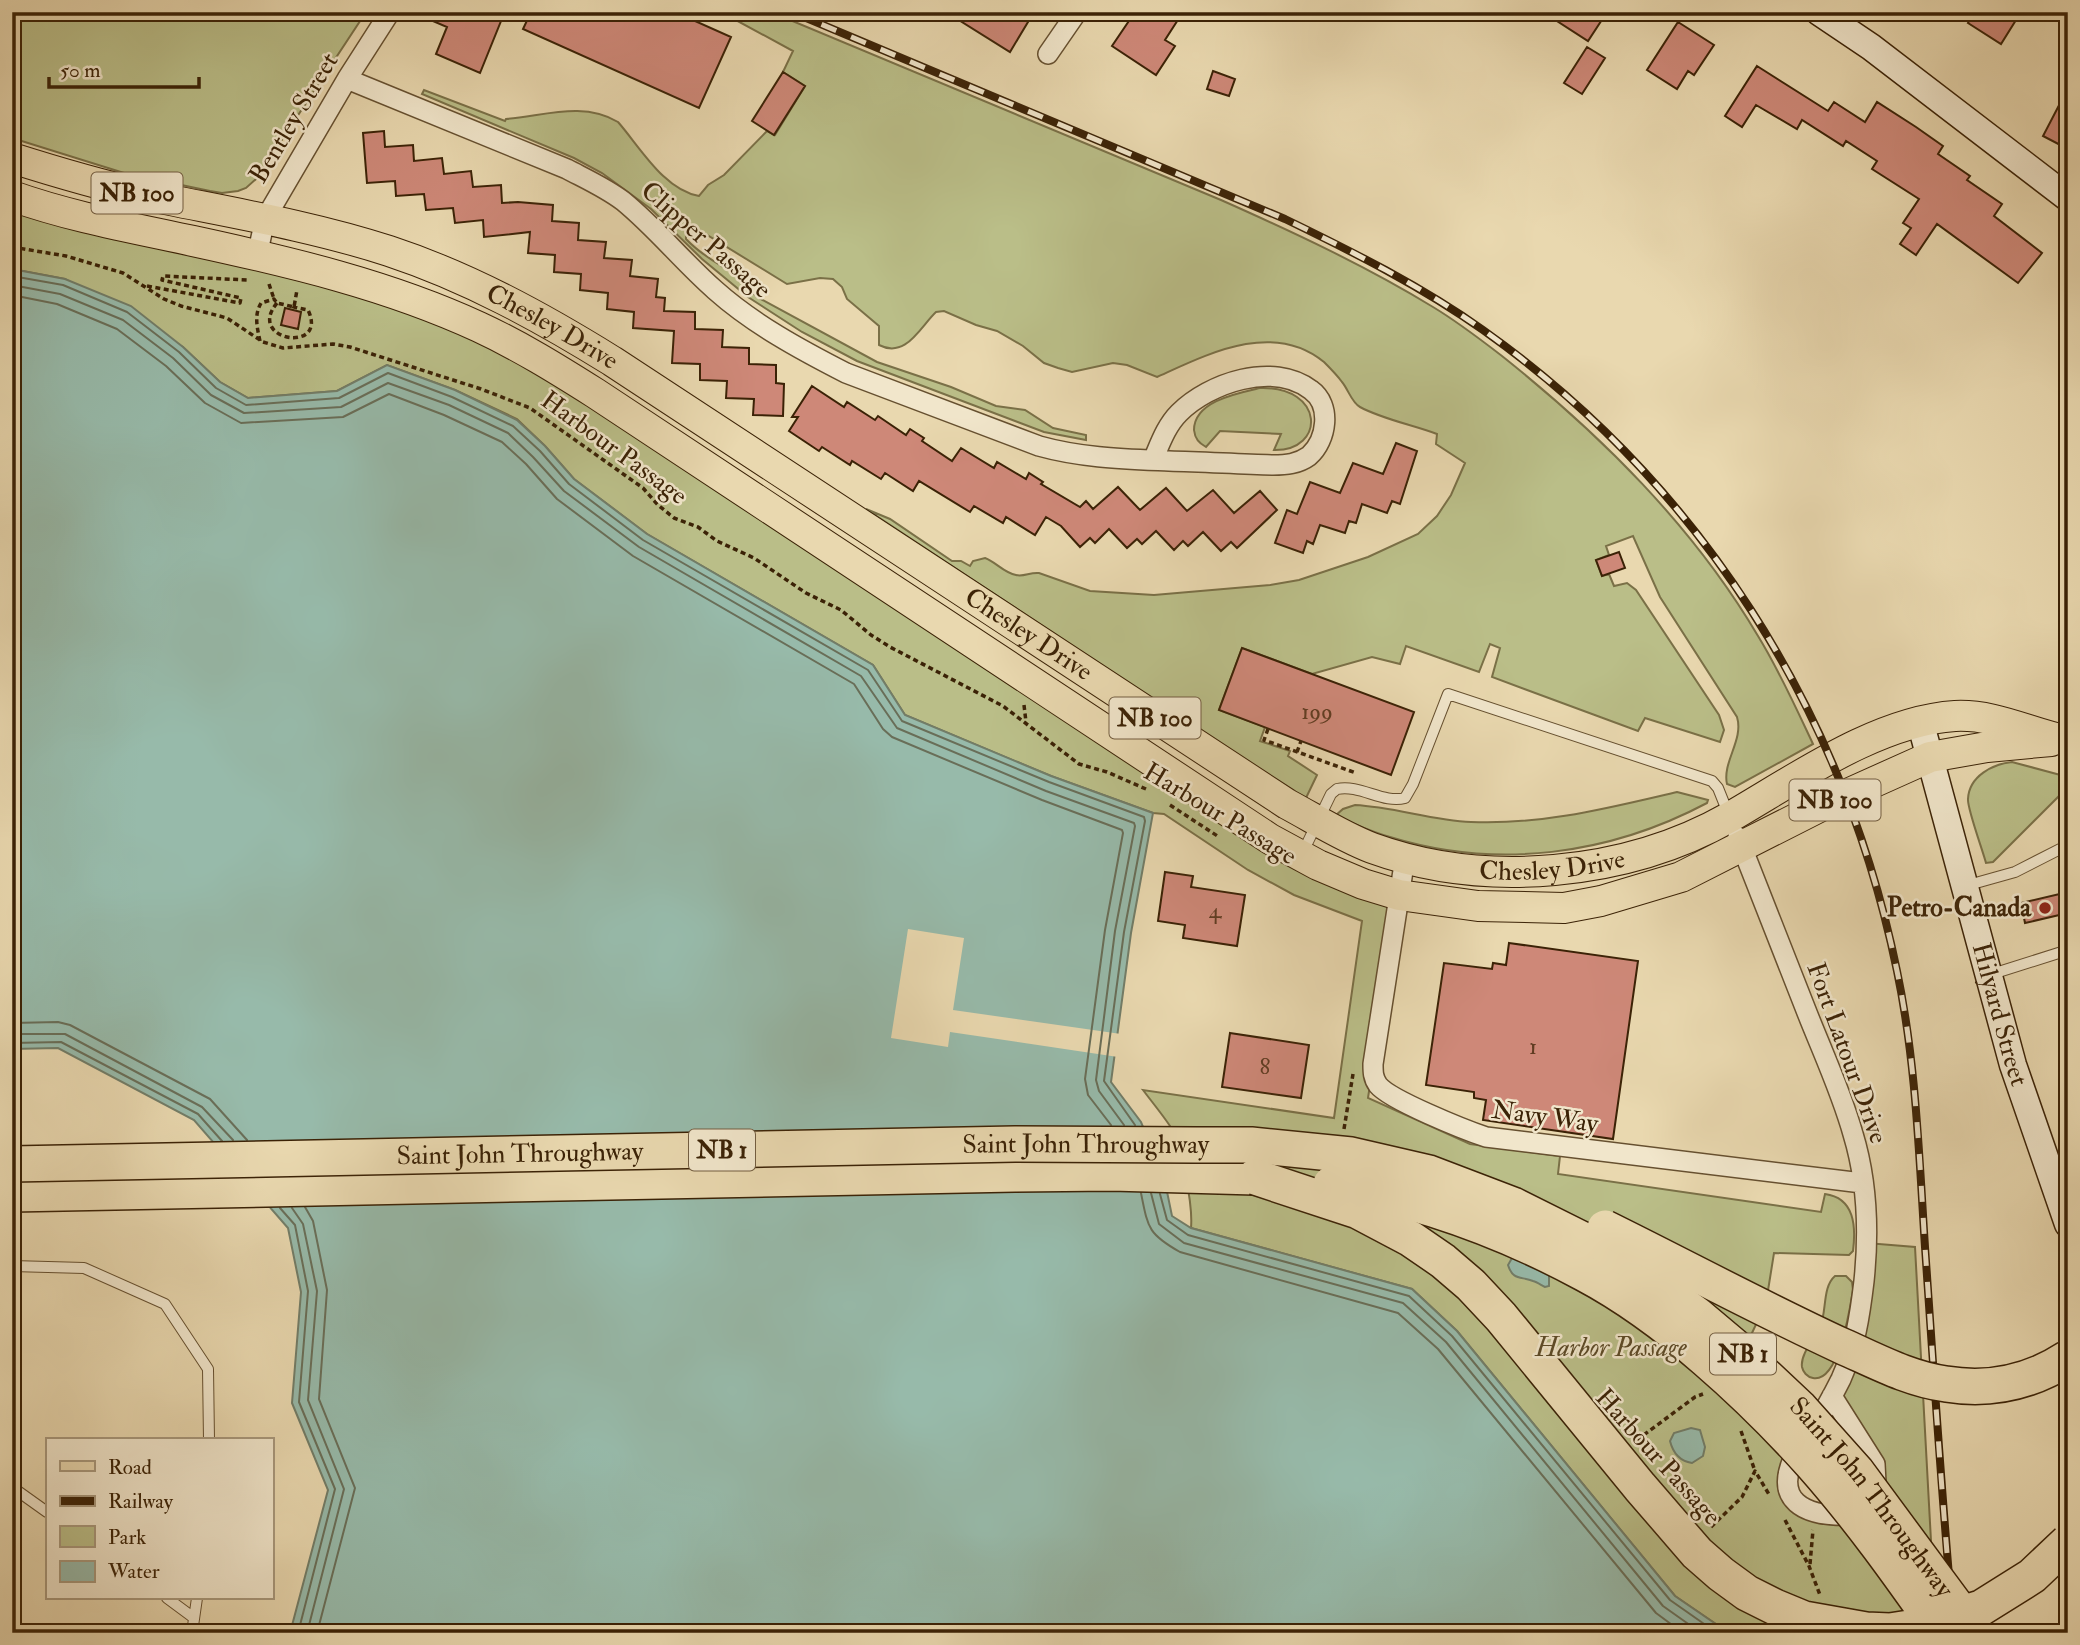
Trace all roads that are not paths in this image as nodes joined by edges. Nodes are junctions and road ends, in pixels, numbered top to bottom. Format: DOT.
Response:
graph roads {
  1 [pos="390,12"];
  2 [pos="1077,12"];
  3 [pos="1819,12"];
  4 [pos="1048,54"];
  5 [pos="347,79"];
  6 [pos="12,158"];
  7 [pos="12,196"];
  8 [pos="2068,198"];
  9 [pos="265,219"];
  10 [pos="256,273"];
  11 [pos="612,361"];
  12 [pos="595,393"];
  13 [pos="1153,460"];
  14 [pos="1920,721"];
  15 [pos="2065,740"];
  16 [pos="1930,757"];
  17 [pos="1730,817"];
  18 [pos="1318,821"];
  19 [pos="2068,845"];
  20 [pos="1742,847"];
  21 [pos="1301,855"];
  22 [pos="1405,858"];
  23 [pos="1965,886"];
  24 [pos="1399,895"];
  25 [pos="2068,950"];
  26 [pos="1989,975"];
  27 [pos="12,1164"];
  28 [pos="1429,1172"];
  29 [pos="1255,1177"];
  30 [pos="1862,1183"];
  31 [pos="12,1194"];
  32 [pos="2068,1224"];
  33 [pos="12,1266"];
  34 [pos="2068,1358"];
  35 [pos="1832,1396"];
  36 [pos="209,1438"];
  37 [pos="12,1487"];
  38 [pos="46,1511"];
  39 [pos="2068,1542"];
  40 [pos="170,1600"];
  41 [pos="197,1600"];
  42 [pos="194,1618"];
  43 [pos="192,1633"];
  44 [pos="1941,1633"];
  45 [pos="1976,1633"];
  1 -- 5 [label="street, Bentley Street"];
  2 -- 4 [label="street"];
  3 -- 8 [label="main road"];
  5 -- 9 [label="street, Bentley Street"];
  5 -- 13 [label="street, Clipper Passage"];
  6 -- 9 [label="main road, Chesley Drive / NB 100"];
  7 -- 10 [label="main road, Chesley Drive / NB 100"];
  9 -- 10 [label="street, Bentley Street"];
  9 -- 11 [label="main road, Chesley Drive / NB 100"];
  10 -- 12 [label="main road, Chesley Drive / NB 100"];
  11 -- 12 [label="main road"];
  11 -- 18 [label="main road, Chesley Drive / NB 100"];
  12 -- 21 [label="main road, Chesley Drive / NB 100"];
  13 -- 13 [label="street, Clipper Passage"];
  14 -- 15 [label="main road, Chesley Drive / NB 100"];
  14 -- 16 [label="main road, Hilyard Street"];
  14 -- 17 [label="main road, Chesley Drive / NB 100"];
  15 -- 16 [label="main road, Chesley Drive / NB 100"];
  16 -- 20 [label="main road, Chesley Drive / NB 100"];
  16 -- 23 [label="main road, Hilyard Street"];
  17 -- 18 [label="lane"];
  17 -- 20 [label="street, Fort Latour Drive"];
  17 -- 22 [label="main road, Chesley Drive / NB 100"];
  18 -- 21 [label="lane"];
  18 -- 22 [label="main road, Chesley Drive / NB 100"];
  19 -- 23 [label="lane"];
  20 -- 24 [label="main road, Chesley Drive / NB 100"];
  20 -- 30 [label="street, Fort Latour Drive"];
  21 -- 24 [label="main road, Chesley Drive / NB 100"];
  22 -- 24 [label="street, Navy Way"];
  23 -- 26 [label="main road, Hilyard Street"];
  24 -- 30 [label="street, Navy Way"];
  25 -- 26 [label="lane"];
  26 -- 32 [label="main road, Hilyard Street"];
  27 -- 28 [label="highway, Saint John Throughway / NB 1, bridge"];
  28 -- 34 [label="highway, bridge"];
  28 -- 45 [label="highway, Saint John Throughway / NB 1, bridge"];
  29 -- 31 [label="highway, Saint John Throughway / NB 1"];
  29 -- 39 [label="highway, bridge"];
  29 -- 44 [label="highway, Saint John Throughway / NB 1, bridge"];
  30 -- 35 [label="street, Fort Latour Drive"];
  33 -- 36 [label="lane"];
  35 -- 35 [label="street, Fort Latour Drive"];
  37 -- 38 [label="lane"];
  40 -- 42 [label="lane"];
  41 -- 42 [label="lane"];
  42 -- 43 [label="lane"];
}
